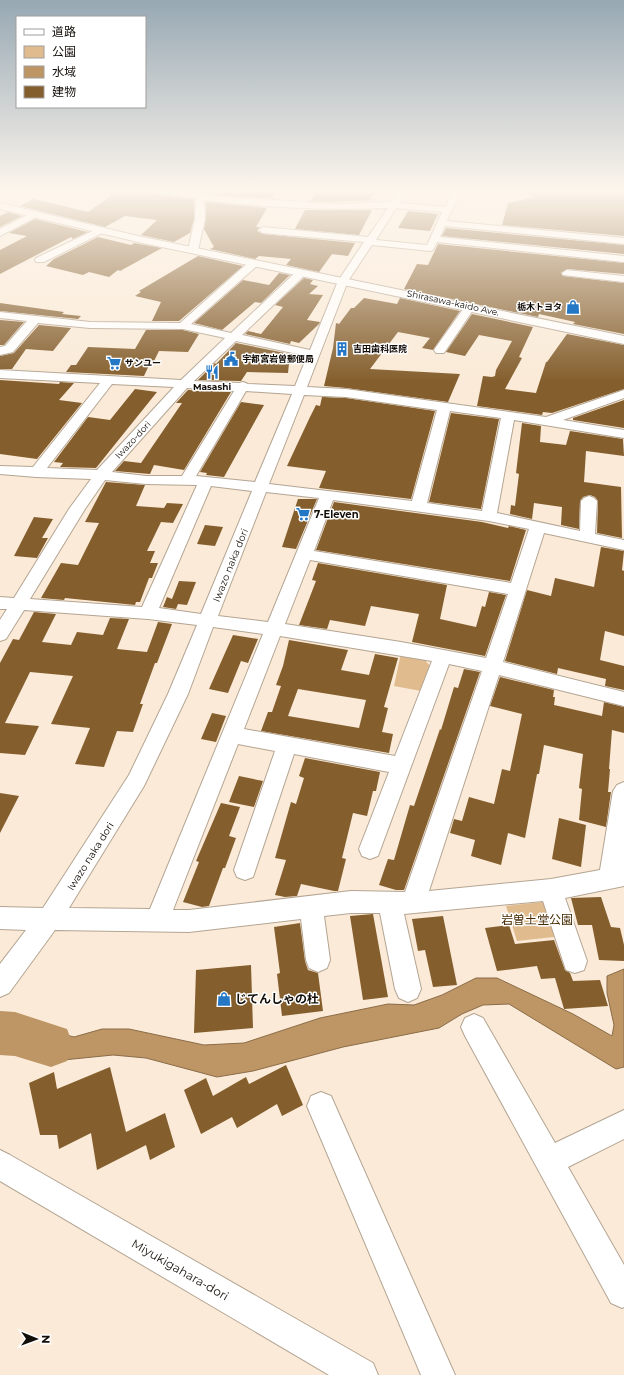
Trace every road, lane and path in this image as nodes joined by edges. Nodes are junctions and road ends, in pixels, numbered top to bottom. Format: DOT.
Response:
graph roads {
  1 [pos="52,254"];
  2 [pos="213,254"];
  3 [pos="361,254"];
  4 [pos="579,254"];
  5 [pos="624,259"];
  6 [pos="40,260"];
  7 [pos="254,263"];
  8 [pos="567,272"];
  9 [pos="301,273"];
  10 [pos="624,278"];
  11 [pos="343,281"];
  12 [pos="470,307"];
  13 [pos="0,315"];
  14 [pos="34,320"];
  15 [pos="183,326"];
  16 [pos="235,336"];
  17 [pos="624,340"];
  18 [pos="440,350"];
  19 [pos="0,351"];
  20 [pos="314,354"];
  21 [pos="0,374"];
  22 [pos="109,380"];
  23 [pos="184,384"];
  24 [pos="243,386"];
  25 [pos="300,389"];
  26 [pos="624,394"];
  27 [pos="445,406"];
  28 [pos="508,415"];
  29 [pos="548,421"];
  30 [pos="624,434"];
  31 [pos="0,470"];
  32 [pos="36,472"];
  33 [pos="101,475"];
  34 [pos="186,481"];
  35 [pos="206,481"];
  36 [pos="261,488"];
  37 [pos="328,495"];
  38 [pos="589,501"];
  39 [pos="418,507"];
  40 [pos="489,516"];
  41 [pos="538,527"];
  42 [pos="587,537"];
  43 [pos="624,545"];
  44 [pos="304,554"];
  45 [pos="518,590"];
  46 [pos="0,603"];
  47 [pos="20,604"];
  48 [pos="148,613"];
  49 [pos="208,620"];
  50 [pos="274,629"];
  51 [pos="0,634"];
  52 [pos="442,656"];
  53 [pos="492,666"];
  54 [pos="624,699"];
  55 [pos="231,735"];
  56 [pos="287,745"];
  57 [pos="402,766"];
  58 [pos="624,792"];
  59 [pos="370,849"];
  60 [pos="245,870"];
  61 [pos="617,878"];
  62 [pos="551,890"];
  63 [pos="401,903"];
  64 [pos="311,907"];
  65 [pos="0,918"];
  66 [pos="157,921"];
  67 [pos="44,926"];
  68 [pos="318,960"];
  69 [pos="575,960"];
  70 [pos="0,984"];
  71 [pos="408,989"];
  72 [pos="474,1027"];
  73 [pos="321,1106"];
  74 [pos="624,1124"];
  75 [pos="549,1161"];
  76 [pos="0,1165"];
  77 [pos="624,1291"];
  78 [pos="361,1375"];
  79 [pos="438,1375"];
  1 -- 6 [label="street"];
  2 -- 7 [label="main road, Shirasawa-kaido Ave."];
  3 -- 11 [label="street, Iwazo naka dori"];
  4 -- 5 [label="street"];
  7 -- 9 [label="main road, Shirasawa-kaido Ave."];
  7 -- 15 [label="street"];
  8 -- 10 [label="street"];
  9 -- 11 [label="main road, Shirasawa-kaido Ave."];
  9 -- 16 [label="street, Iwazo-dori"];
  11 -- 12 [label="main road, Shirasawa-kaido Ave."];
  11 -- 20 [label="street, Iwazo naka dori"];
  12 -- 17 [label="main road, Shirasawa-kaido Ave."];
  12 -- 18 [label="street"];
  13 -- 14 [label="street"];
  14 -- 15 [label="street"];
  14 -- 19 [label="street"];
  15 -- 16 [label="street"];
  16 -- 20 [label="street"];
  16 -- 23 [label="street, Iwazo-dori"];
  20 -- 25 [label="street, Iwazo naka dori"];
  21 -- 22 [label="street"];
  22 -- 23 [label="street"];
  22 -- 32 [label="street"];
  23 -- 24 [label="street"];
  23 -- 33 [label="street, Iwazo-dori"];
  24 -- 25 [label="street"];
  24 -- 34 [label="street"];
  25 -- 27 [label="street"];
  25 -- 36 [label="street, Iwazo naka dori"];
  26 -- 29 [label="street"];
  27 -- 28 [label="street"];
  27 -- 39 [label="street"];
  28 -- 29 [label="street"];
  28 -- 40 [label="street"];
  29 -- 30 [label="street"];
  31 -- 32 [label="street"];
  32 -- 33 [label="street"];
  33 -- 34 [label="street"];
  33 -- 47 [label="street, Iwazo-dori"];
  34 -- 35 [label="street"];
  35 -- 36 [label="street"];
  35 -- 48 [label="street"];
  36 -- 37 [label="street"];
  36 -- 49 [label="street, Iwazo naka dori"];
  37 -- 39 [label="street"];
  37 -- 44 [label="street"];
  38 -- 42 [label="street"];
  39 -- 40 [label="street"];
  40 -- 41 [label="street"];
  41 -- 42 [label="street"];
  41 -- 45 [label="street"];
  42 -- 43 [label="street"];
  44 -- 45 [label="street"];
  44 -- 50 [label="street"];
  45 -- 53 [label="street"];
  46 -- 47 [label="street"];
  47 -- 48 [label="street"];
  47 -- 51 [label="street, Iwazo-dori"];
  48 -- 49 [label="street"];
  49 -- 50 [label="street"];
  49 -- 67 [label="street, Iwazo naka dori"];
  50 -- 52 [label="street"];
  50 -- 55 [label="street"];
  52 -- 53 [label="street"];
  52 -- 57 [label="street"];
  53 -- 54 [label="street"];
  53 -- 63 [label="street"];
  55 -- 56 [label="street"];
  55 -- 66 [label="street"];
  56 -- 57 [label="street"];
  56 -- 60 [label="street"];
  57 -- 59 [label="street"];
  58 -- 61 [label="street"];
  61 -- 62 [label="street"];
  62 -- 63 [label="street"];
  62 -- 69 [label="street"];
  63 -- 64 [label="street"];
  63 -- 71 [label="street"];
  64 -- 66 [label="street"];
  64 -- 68 [label="street"];
  65 -- 67 [label="street"];
  66 -- 67 [label="street"];
  67 -- 70 [label="street, Iwazo naka dori"];
  72 -- 75 [label="street"];
  73 -- 79 [label="street"];
  74 -- 75 [label="street"];
  75 -- 77 [label="street"];
  76 -- 78 [label="street, Miyukigahara-dori"];
}
